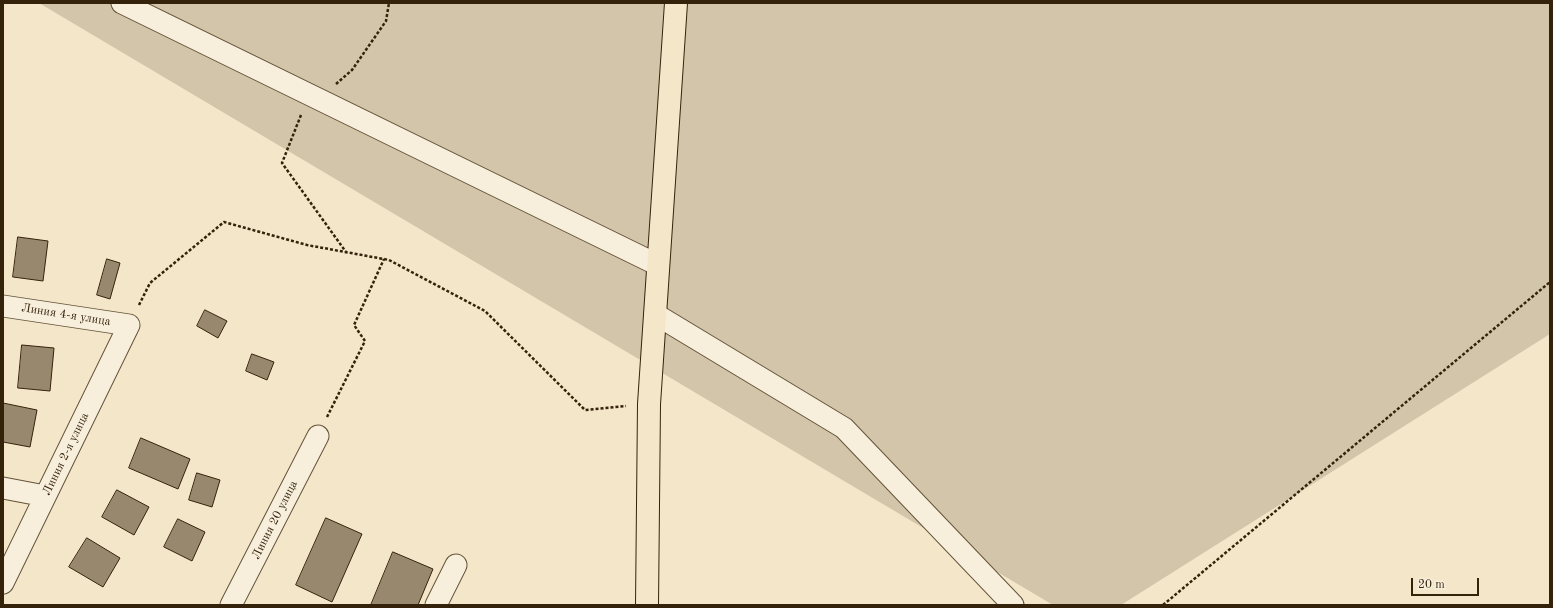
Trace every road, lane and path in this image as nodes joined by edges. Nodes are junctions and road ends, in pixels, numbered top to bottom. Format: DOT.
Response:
graph roads {
  1 [pos="122,3"];
  2 [pos="676,3"];
  3 [pos="384,259"];
  4 [pos="658,265"];
  5 [pos="1550,282"];
  6 [pos="3,306"];
  7 [pos="655,314"];
  8 [pos="129,325"];
  9 [pos="649,404"];
  10 [pos="318,436"];
  11 [pos="3,488"];
  12 [pos="46,496"];
  13 [pos="456,565"];
  14 [pos="3,583"];
  15 [pos="231,605"];
  16 [pos="436,605"];
  17 [pos="647,605"];
  18 [pos="1012,605"];
  19 [pos="1163,605"];
  1 -- 4 [label="street"];
  2 -- 4 [label="main road"];
  3 -- 8 [label="path"];
  3 -- 9 [label="path"];
  3 -- 10 [label="path"];
  4 -- 7 [label="main road"];
  5 -- 19 [label="path"];
  6 -- 8 [label="street, Линия 4-я улица"];
  7 -- 9 [label="main road"];
  7 -- 18 [label="street"];
  8 -- 12 [label="street, Линия 2-я улица"];
  9 -- 17 [label="main road"];
  10 -- 15 [label="street, Линия 20 улица"];
  11 -- 12 [label="street"];
  12 -- 14 [label="street, Линия 2-я улица"];
  13 -- 16 [label="street"];
}
